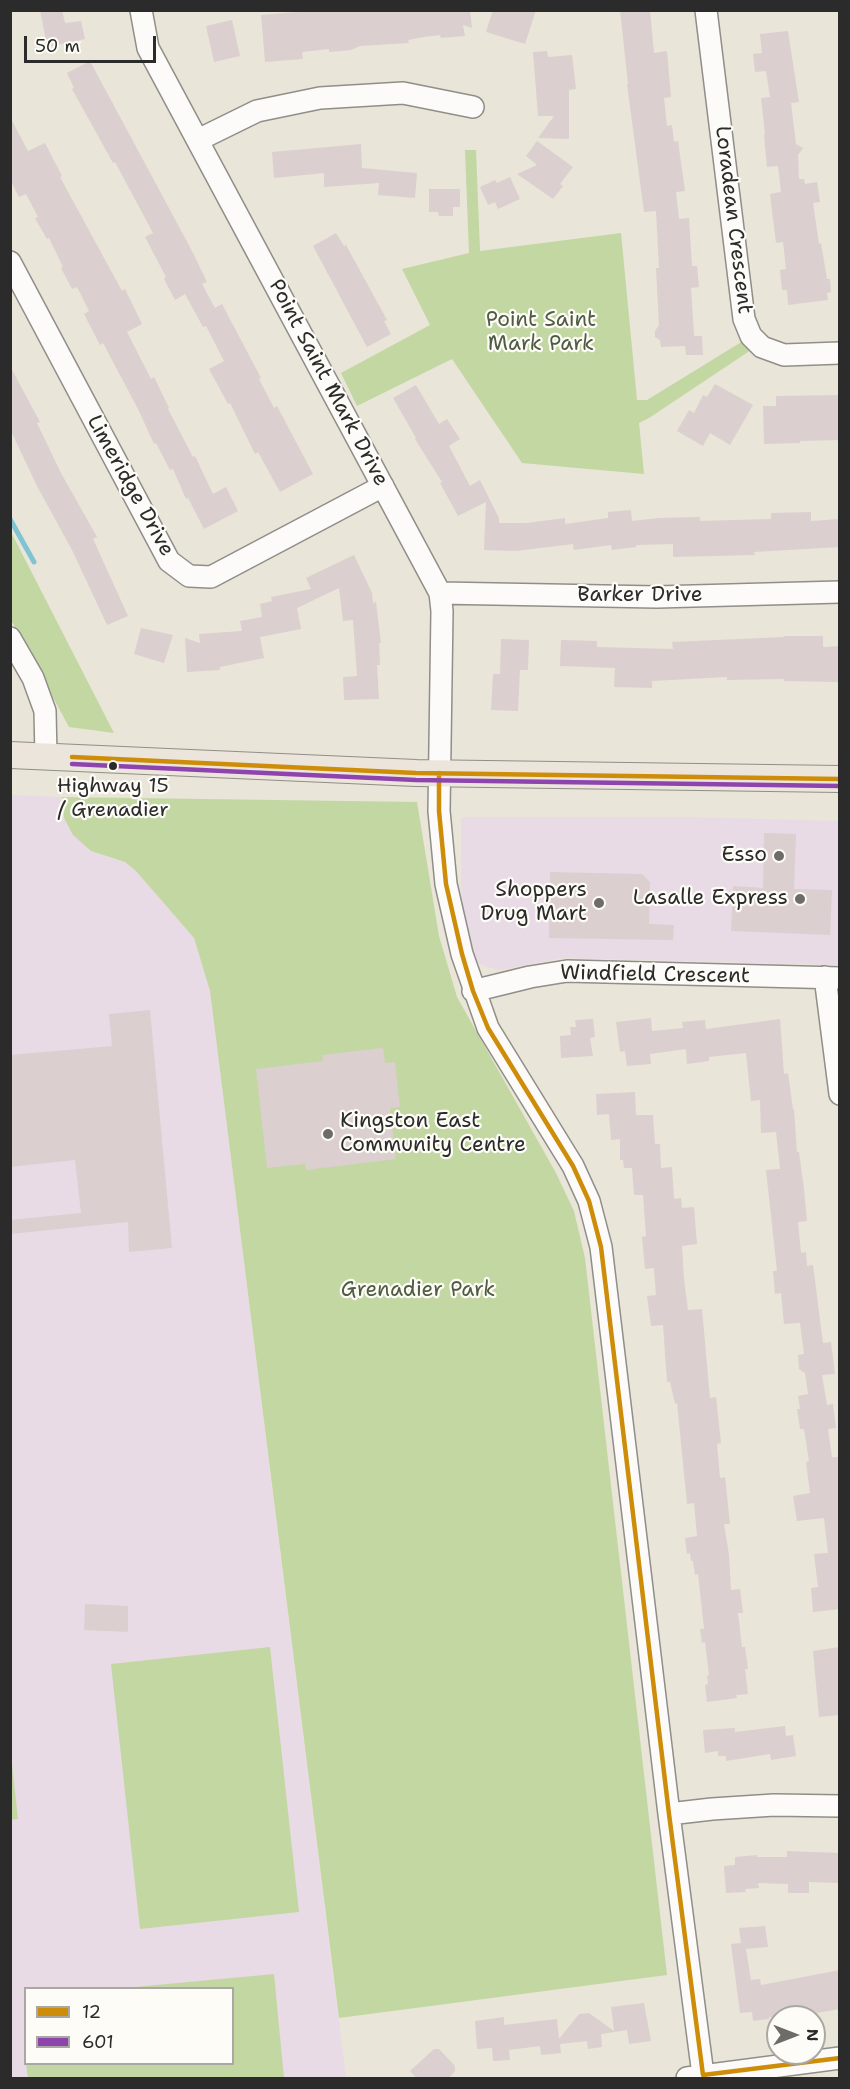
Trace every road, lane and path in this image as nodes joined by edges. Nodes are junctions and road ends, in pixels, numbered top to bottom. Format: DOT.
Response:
graph roads {
  1 [pos="141,10"];
  2 [pos="706,10"];
  3 [pos="473,107"];
  4 [pos="198,140"];
  5 [pos="10,262"];
  6 [pos="840,353"];
  7 [pos="383,486"];
  8 [pos="840,592"];
  9 [pos="440,593"];
  10 [pos="10,638"];
  11 [pos="10,755"];
  12 [pos="46,756"];
  13 [pos="439,774"];
  14 [pos="840,779"];
  15 [pos="832,978"];
  16 [pos="473,991"];
  17 [pos="840,1094"];
  18 [pos="840,1806"];
  19 [pos="669,1814"];
  20 [pos="840,2058"];
  21 [pos="695,2077"];
  1 -- 4 [label="street, Point Saint Mark Drive"];
  2 -- 6 [label="street, Loradean Crescent"];
  3 -- 4 [label="street"];
  4 -- 7 [label="street, Point Saint Mark Drive"];
  5 -- 7 [label="street, Limeridge Drive"];
  7 -- 9 [label="street, Point Saint Mark Drive"];
  8 -- 9 [label="street, Barker Drive"];
  9 -- 13 [label="street, Point Saint Mark Drive"];
  10 -- 12 [label="street"];
  11 -- 12 [label="main road"];
  12 -- 13 [label="main road"];
  13 -- 14 [label="main road"];
  13 -- 16 [label="street, Point Saint Mark Drive"];
  15 -- 16 [label="street, Windfield Crescent"];
  15 -- 17 [label="street"];
  16 -- 19 [label="street, Point Saint Mark Drive"];
  18 -- 19 [label="street"];
  19 -- 21 [label="street, Point Saint Mark Drive"];
  20 -- 21 [label="street"];
}
